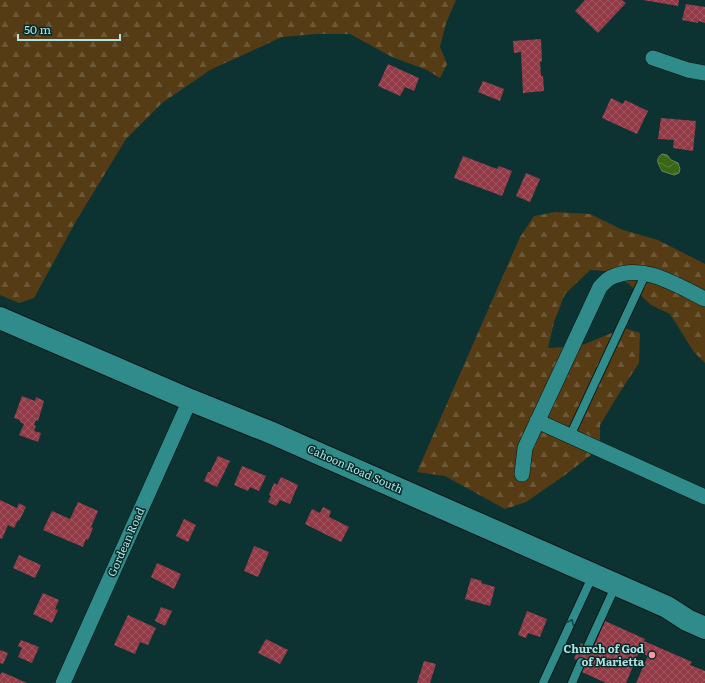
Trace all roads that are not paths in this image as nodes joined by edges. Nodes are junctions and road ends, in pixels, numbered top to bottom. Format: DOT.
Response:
graph roads {
  1 [pos="653,58"];
  2 [pos="705,73"];
  3 [pos="646,273"];
  4 [pos="705,299"];
  5 [pos="0,318"];
  6 [pos="190,400"];
  7 [pos="537,421"];
  8 [pos="570,436"];
  9 [pos="522,474"];
  10 [pos="705,497"];
  11 [pos="594,574"];
  12 [pos="616,584"];
  13 [pos="705,628"];
  14 [pos="588,646"];
  15 [pos="581,662"];
  16 [pos="63,683"];
  17 [pos="543,683"];
  18 [pos="572,683"];
  1 -- 2 [label="street"];
  3 -- 4 [label="street"];
  3 -- 7 [label="street"];
  3 -- 8 [label="lane"];
  5 -- 6 [label="main road, Cahoon Road South"];
  6 -- 11 [label="main road, Cahoon Road South"];
  6 -- 16 [label="street, Gordean Road"];
  7 -- 8 [label="street"];
  7 -- 9 [label="street"];
  8 -- 10 [label="street"];
  11 -- 12 [label="main road, Cahoon Road South"];
  17 -- 11 [label="lane, one-way"];
  12 -- 13 [label="main road, Cahoon Road South"];
  12 -- 14 [label="lane"];
  15 -- 18 [label="lane"];
}
